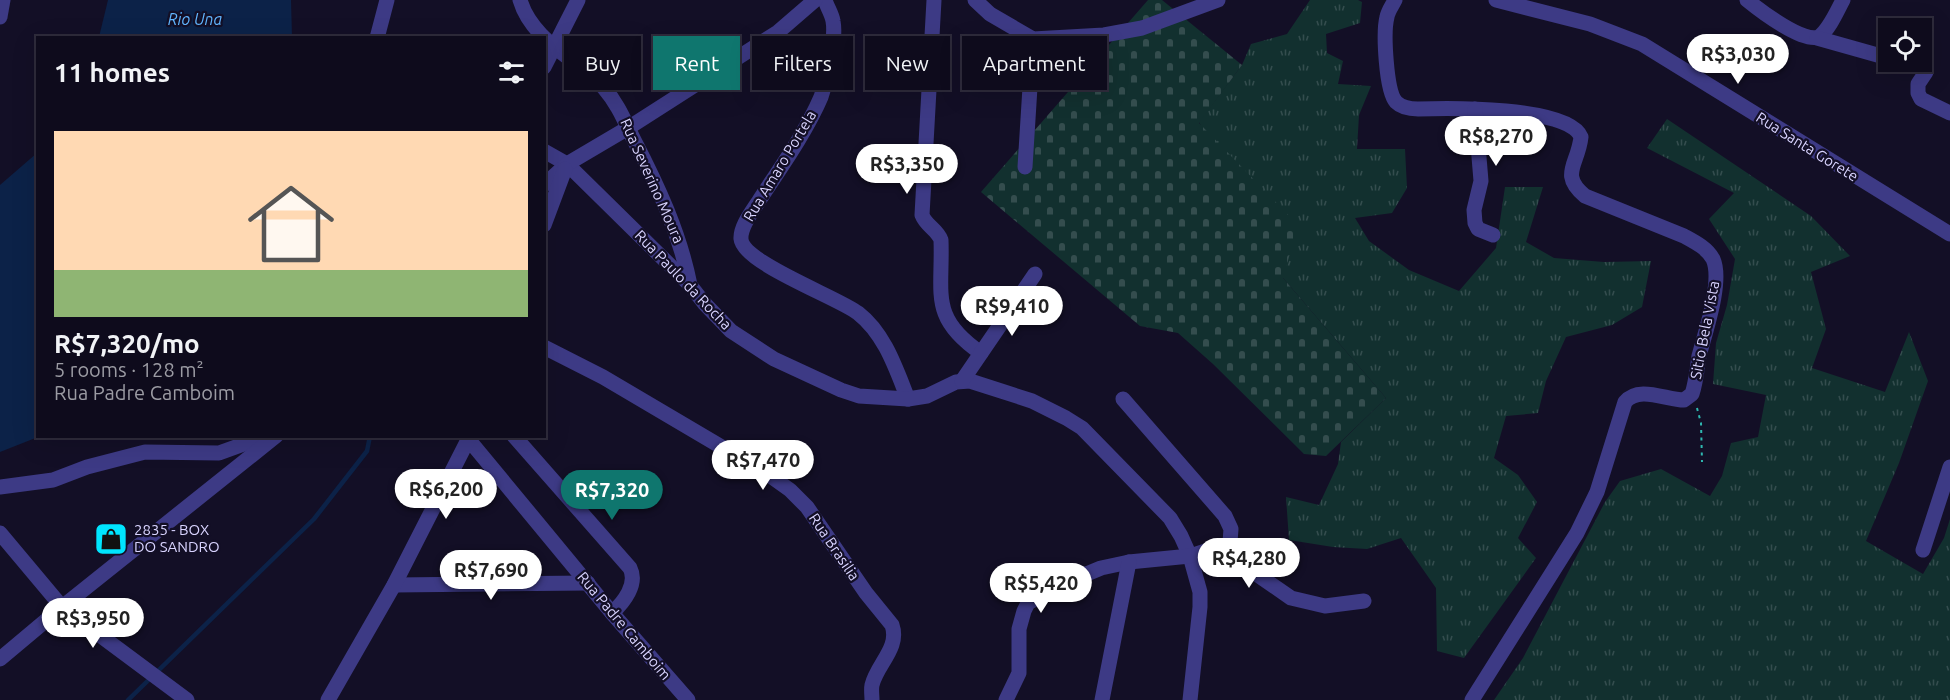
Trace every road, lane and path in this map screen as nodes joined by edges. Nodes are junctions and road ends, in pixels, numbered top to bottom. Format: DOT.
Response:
graph roads {
  1 [pos="3,0"];
  2 [pos="387,0"];
  3 [pos="520,0"];
  4 [pos="578,0"];
  5 [pos="815,0"];
  6 [pos="825,0"];
  7 [pos="934,0"];
  8 [pos="975,0"];
  9 [pos="1218,0"];
  10 [pos="1395,0"];
  11 [pos="1496,0"];
  12 [pos="1746,0"];
  13 [pos="1843,0"];
  14 [pos="0,17"];
  15 [pos="378,36"];
  16 [pos="543,36"];
  17 [pos="1028,36"];
  18 [pos="1084,36"];
  19 [pos="546,38"];
  20 [pos="1816,38"];
  21 [pos="554,46"];
  22 [pos="1878,55"];
  23 [pos="546,63"];
  24 [pos="1925,72"];
  25 [pos="1030,90"];
  26 [pos="1475,109"];
  27 [pos="1950,113"];
  28 [pos="628,128"];
  29 [pos="546,152"];
  30 [pos="567,164"];
  31 [pos="1025,167"];
  32 [pos="546,183"];
  33 [pos="546,220"];
  34 [pos="1950,234"];
  35 [pos="1493,235"];
  36 [pos="1035,274"];
  37 [pos="690,285"];
  38 [pos="546,348"];
  39 [pos="981,353"];
  40 [pos="962,381"];
  41 [pos="1692,393"];
  42 [pos="908,399"];
  43 [pos="1123,399"];
  44 [pos="260,438"];
  45 [pos="273,438"];
  46 [pos="470,438"];
  47 [pos="516,438"];
  48 [pos="1702,462"];
  49 [pos="1950,467"];
  50 [pos="0,487"];
  51 [pos="0,533"];
  52 [pos="1923,550"];
  53 [pos="1229,555"];
  54 [pos="1190,556"];
  55 [pos="1129,562"];
  56 [pos="588,583"];
  57 [pos="394,585"];
  58 [pos="1364,601"];
  59 [pos="62,607"];
  60 [pos="612,613"];
  61 [pos="0,659"];
  62 [pos="187,700"];
  63 [pos="328,700"];
  64 [pos="688,700"];
  65 [pos="872,700"];
  66 [pos="1006,700"];
  67 [pos="1102,700"];
  68 [pos="1190,700"];
  69 [pos="1472,700"];
  1 -- 14 [label="street"];
  2 -- 15 [label="street"];
  3 -- 16 [label="street, Rua Severino Moura"];
  4 -- 21 [label="street"];
  5 -- 28 [label="street"];
  6 -- 42 [label="street, Rua Amaro Portela"];
  7 -- 39 [label="street"];
  8 -- 17 [label="street"];
  9 -- 18 [label="street"];
  10 -- 26 [label="street, Sitio Bela Vista"];
  11 -- 34 [label="street, Rua Santa Gorete"];
  12 -- 20 [label="street"];
  13 -- 20 [label="street"];
  19 -- 21 [label="street, Rua Severino Moura"];
  20 -- 22 [label="street"];
  21 -- 23 [label="street"];
  21 -- 28 [label="street, Rua Severino Moura"];
  24 -- 27 [label="street"];
  25 -- 31 [label="street"];
  26 -- 35 [label="street"];
  26 -- 41 [label="street, Sitio Bela Vista"];
  28 -- 30 [label="street"];
  28 -- 37 [label="street, Rua Severino Moura"];
  29 -- 30 [label="street, Rua Paulo da Rocha"];
  30 -- 32 [label="street"];
  30 -- 33 [label="street"];
  30 -- 37 [label="street, Rua Paulo da Rocha"];
  36 -- 39 [label="street"];
  37 -- 42 [label="street, Rua Paulo da Rocha"];
  38 -- 65 [label="street, Rua Brasilia"];
  39 -- 40 [label="street"];
  40 -- 42 [label="street, Rua Paulo da Rocha"];
  40 -- 54 [label="street"];
  41 -- 48 [label="path"];
  41 -- 69 [label="street, Sitio Bela Vista"];
  43 -- 53 [label="street"];
  44 -- 50 [label="street"];
  45 -- 59 [label="street"];
  46 -- 56 [label="street, Rua Padre Camboim"];
  46 -- 57 [label="street"];
  47 -- 60 [label="street"];
  49 -- 52 [label="street"];
  51 -- 59 [label="street"];
  53 -- 54 [label="street"];
  53 -- 58 [label="street"];
  54 -- 55 [label="street"];
  54 -- 68 [label="street"];
  55 -- 66 [label="street"];
  55 -- 67 [label="street"];
  56 -- 57 [label="street"];
  56 -- 60 [label="street, Rua Padre Camboim"];
  57 -- 63 [label="street"];
  59 -- 61 [label="street"];
  59 -- 62 [label="street"];
  60 -- 64 [label="street, Rua Padre Camboim"];
}
